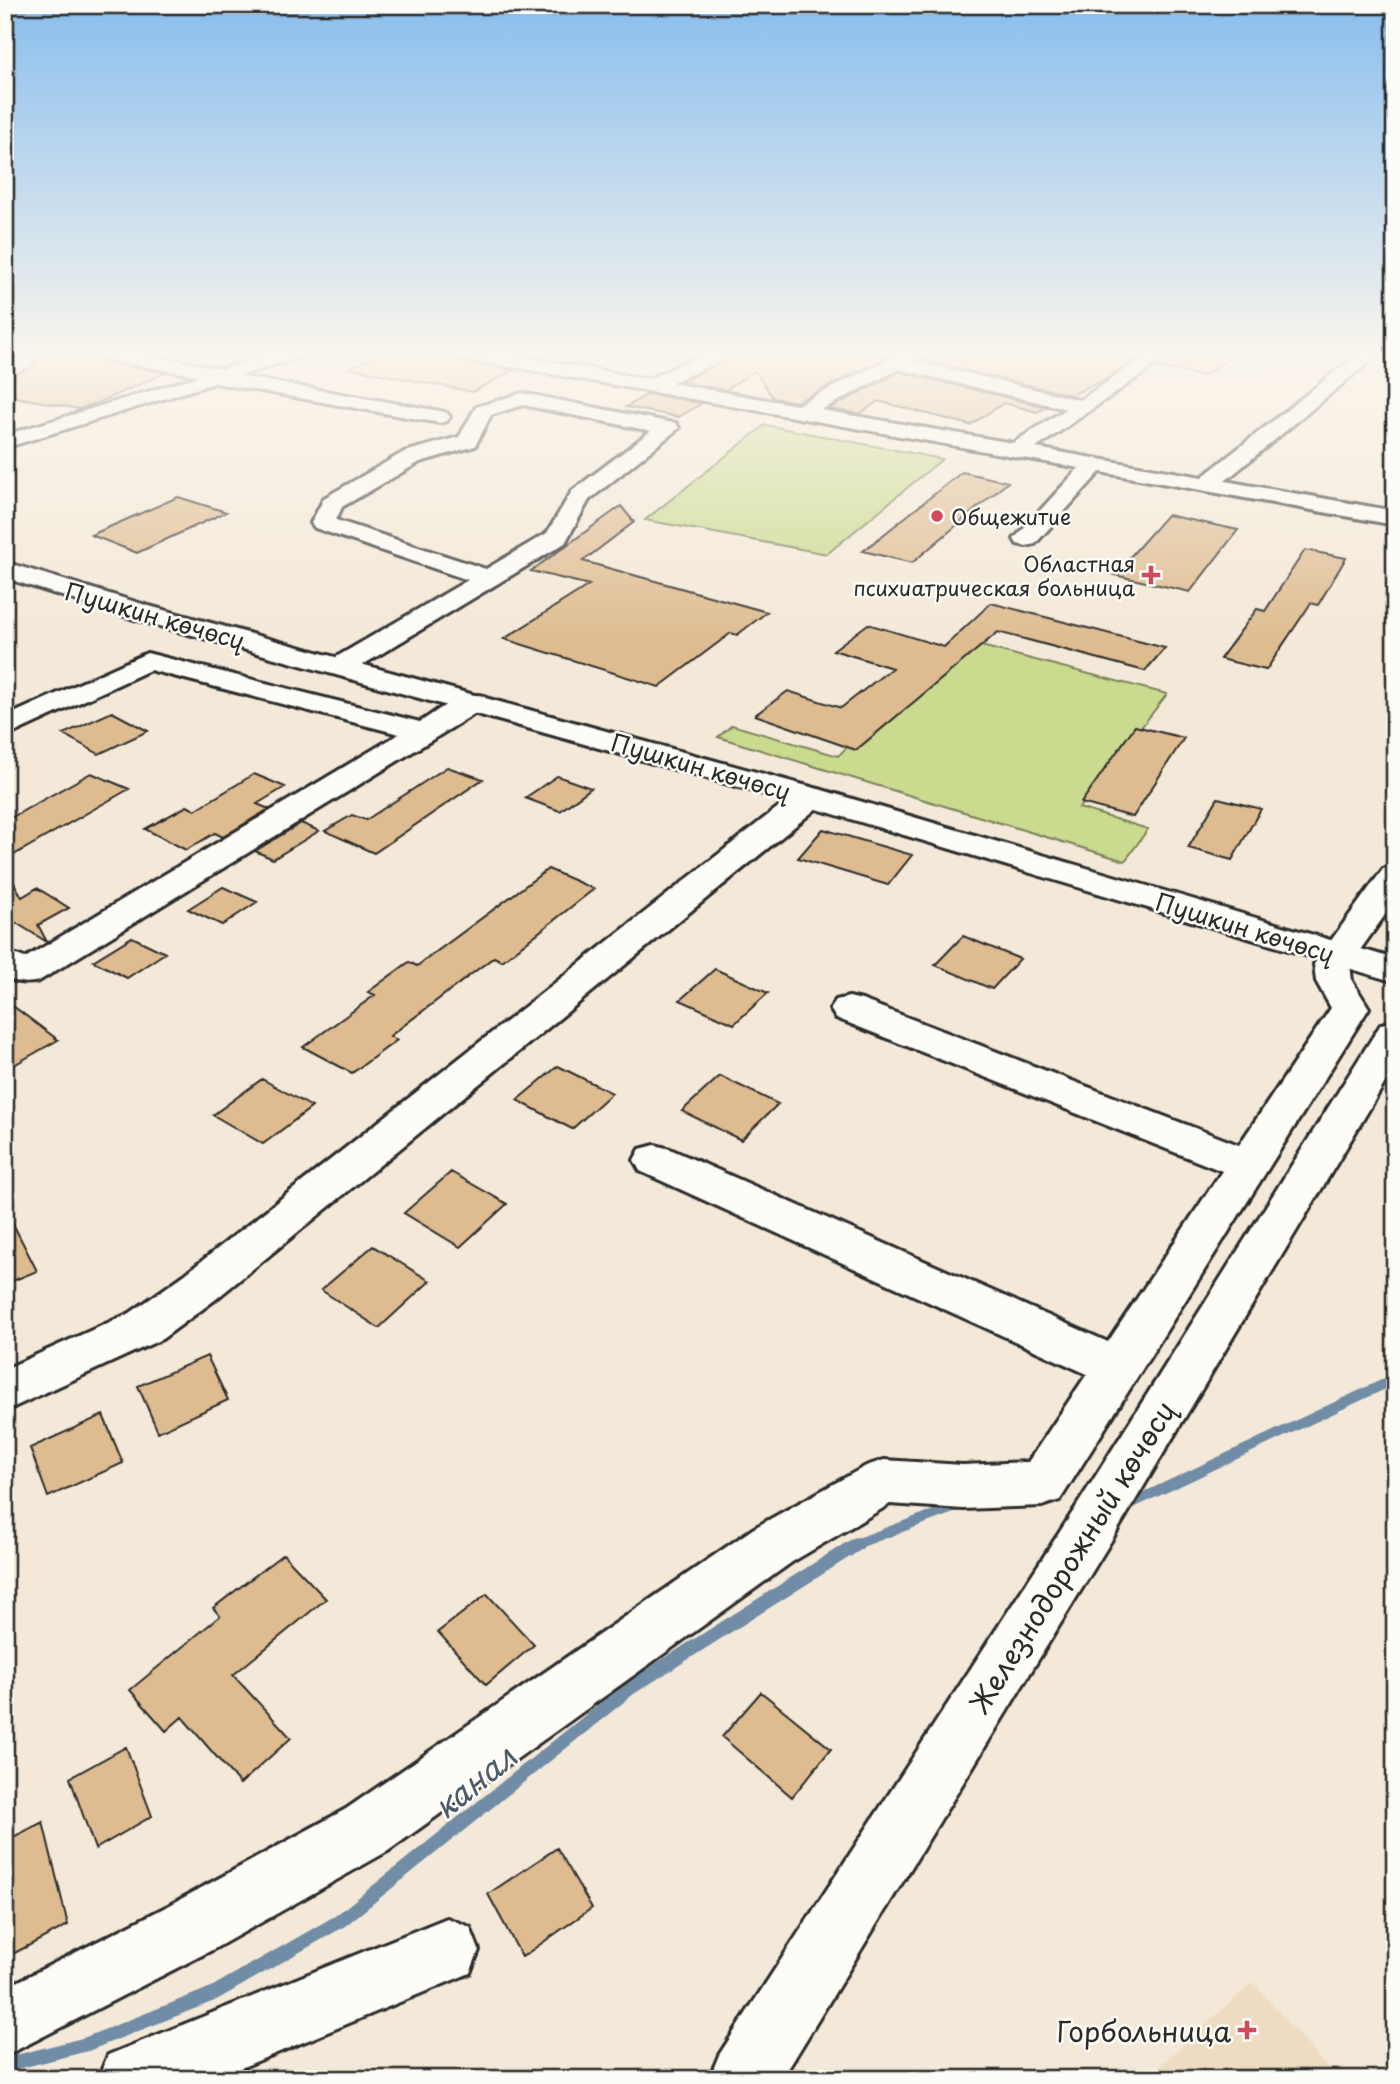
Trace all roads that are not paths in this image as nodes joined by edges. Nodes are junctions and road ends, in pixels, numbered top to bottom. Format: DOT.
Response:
graph roads {
  1 [pos="439,449"];
  2 [pos="640,449"];
  3 [pos="999,449"];
  4 [pos="1018,449"];
  5 [pos="1249,449"];
  6 [pos="1014,452"];
  7 [pos="1093,466"];
  8 [pos="1204,485"];
  9 [pos="1395,518"];
  10 [pos="1026,539"];
  11 [pos="5,570"];
  12 [pos="488,578"];
  13 [pos="341,666"];
  14 [pos="474,702"];
  15 [pos="5,728"];
  16 [pos="425,732"];
  17 [pos="811,797"];
  18 [pos="1395,876"];
  19 [pos="1339,956"];
  20 [pos="5,962"];
  21 [pos="1395,971"];
  22 [pos="849,1009"];
  23 [pos="1395,1033"];
  24 [pos="655,1160"];
  25 [pos="1248,1165"];
  26 [pos="1117,1367"];
  27 [pos="5,1391"];
  28 [pos="447,1950"];
  29 [pos="5,2024"];
  30 [pos="132,2079"];
  31 [pos="743,2079"];
  1 -- 12 [label="main road"];
  2 -- 12 [label="main road"];
  3 -- 6 [label="main road"];
  4 -- 6 [label="main road"];
  5 -- 8 [label="main road"];
  6 -- 7 [label="main road"];
  7 -- 8 [label="main road"];
  7 -- 10 [label="main road"];
  8 -- 9 [label="main road"];
  11 -- 13 [label="main road, Пушкин көчөсү"];
  12 -- 13 [label="main road"];
  13 -- 14 [label="main road, Пушкин көчөсү"];
  14 -- 16 [label="main road"];
  14 -- 17 [label="main road, Пушкин көчөсү"];
  15 -- 16 [label="main road"];
  16 -- 20 [label="main road"];
  17 -- 19 [label="main road, Пушкин көчөсү"];
  17 -- 27 [label="main road"];
  18 -- 19 [label="main road"];
  19 -- 21 [label="main road, Пушкин көчөсү"];
  19 -- 25 [label="main road"];
  22 -- 25 [label="main road"];
  23 -- 31 [label="main road, Железнодорожный көчөсү"];
  24 -- 26 [label="main road"];
  25 -- 26 [label="main road"];
  26 -- 29 [label="main road"];
  28 -- 30 [label="main road"];
}
